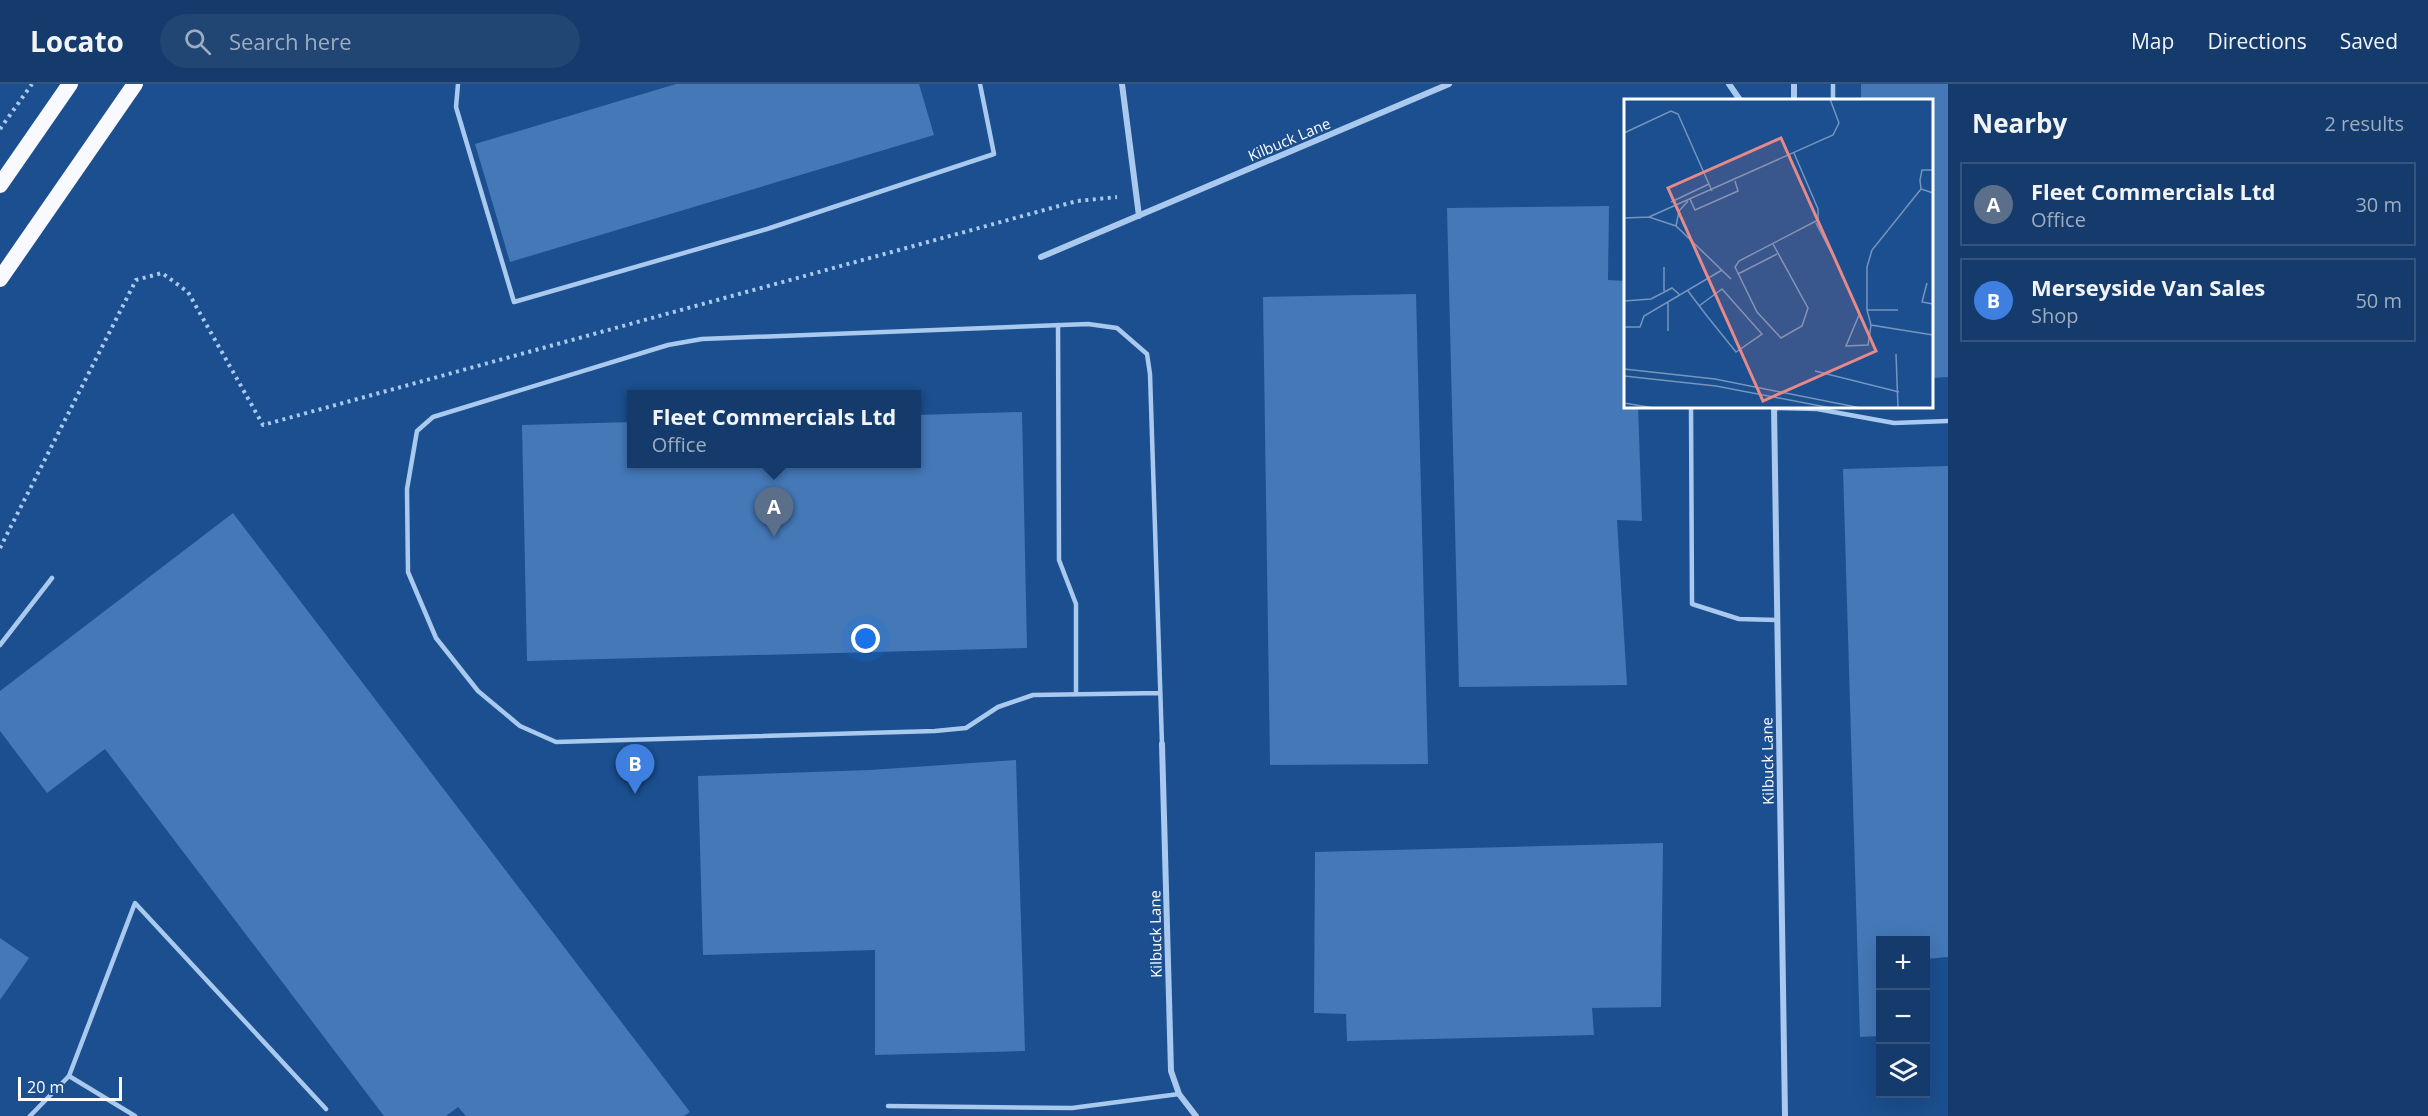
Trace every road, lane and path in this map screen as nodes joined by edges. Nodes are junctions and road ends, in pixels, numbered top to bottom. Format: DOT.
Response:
graph roads {
  1 [pos="32,84"];
  2 [pos="70,84"];
  3 [pos="135,84"];
  4 [pos="458,84"];
  5 [pos="980,84"];
  6 [pos="1122,84"];
  7 [pos="1449,84"];
  8 [pos="1729,84"];
  9 [pos="1739,99"];
  10 [pos="0,129"];
  11 [pos="0,185"];
  12 [pos="1136,196"];
  13 [pos="1139,216"];
  14 [pos="1041,256"];
  15 [pos="0,279"];
  16 [pos="1058,325"];
  17 [pos="1691,408"];
  18 [pos="1773,408"];
  19 [pos="1816,408"];
  20 [pos="1839,409"];
  21 [pos="1948,421"];
  22 [pos="0,548"];
  23 [pos="51,578"];
  24 [pos="1777,620"];
  25 [pos="0,645"];
  26 [pos="1076,693"];
  27 [pos="1160,693"];
  28 [pos="1162,744"];
  29 [pos="69,1076"];
  30 [pos="1179,1094"];
  31 [pos="888,1106"];
  32 [pos="326,1109"];
  33 [pos="30,1116"];
  34 [pos="135,1116"];
  35 [pos="1196,1116"];
  36 [pos="1785,1116"];
  1 -- 10 [label="path"];
  2 -- 11 [label="highway"];
  3 -- 15 [label="highway"];
  4 -- 5 [label="lane"];
  6 -- 12 [label="street"];
  7 -- 13 [label="street, Kilbuck Lane"];
  8 -- 9 [label="street"];
  12 -- 13 [label="street"];
  12 -- 22 [label="path"];
  13 -- 14 [label="street, Kilbuck Lane"];
  16 -- 26 [label="lane"];
  16 -- 26 [label="lane"];
  16 -- 27 [label="lane"];
  17 -- 24 [label="lane"];
  18 -- 24 [label="street, Kilbuck Lane"];
  19 -- 20 [label="lane"];
  20 -- 21 [label="lane"];
  23 -- 25 [label="lane"];
  24 -- 36 [label="street, Kilbuck Lane"];
  26 -- 27 [label="lane"];
  27 -- 28 [label="lane"];
  28 -- 30 [label="street, Kilbuck Lane"];
  29 -- 32 [label="lane"];
  29 -- 33 [label="lane"];
  29 -- 34 [label="lane"];
  30 -- 31 [label="lane"];
  30 -- 35 [label="street, Kilbuck Lane"];
}
